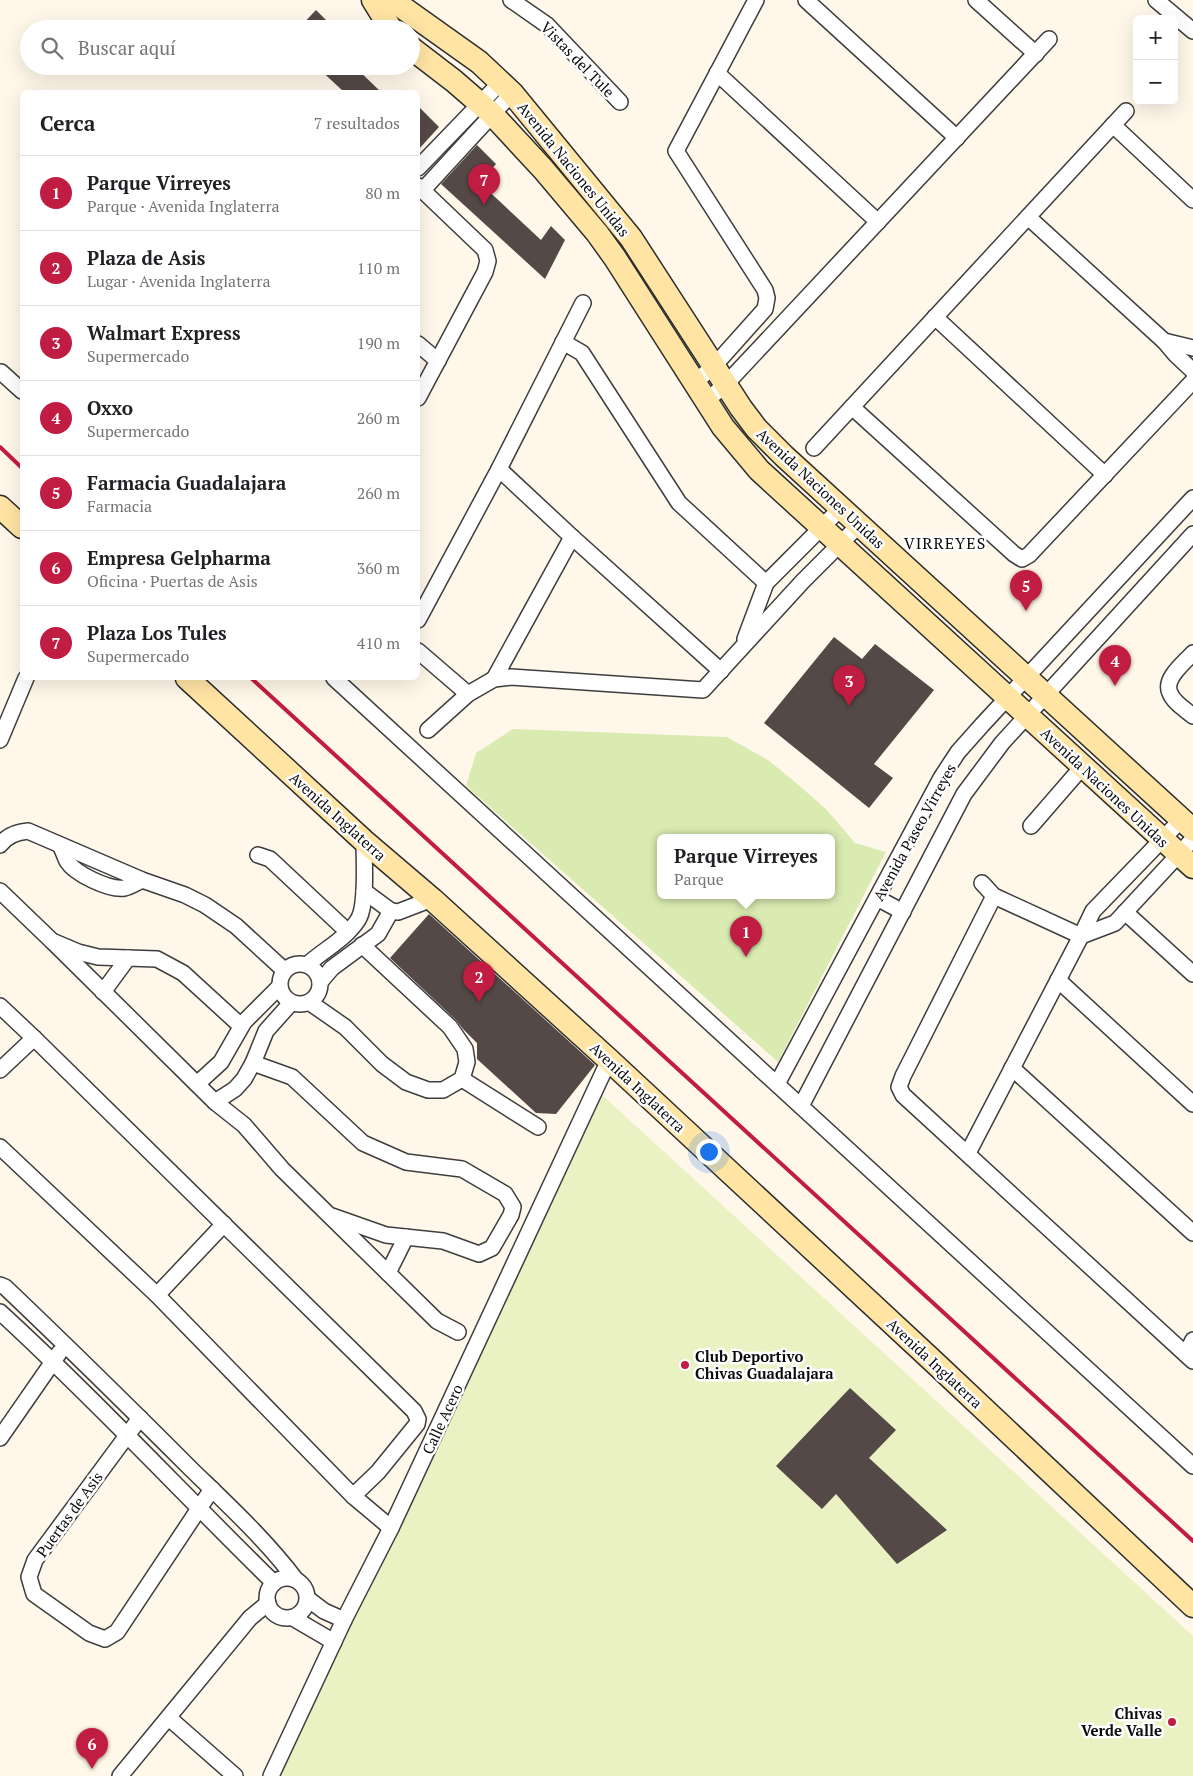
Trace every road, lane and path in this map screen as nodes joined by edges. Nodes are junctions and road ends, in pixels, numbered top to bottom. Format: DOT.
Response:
graph roads {
  1 [pos="511,0"];
  2 [pos="756,0"];
  3 [pos="806,0"];
  4 [pos="976,0"];
  5 [pos="1156,0"];
  6 [pos="386,7"];
  7 [pos="408,20"];
  8 [pos="420,27"];
  9 [pos="1193,31"];
  10 [pos="1049,39"];
  11 [pos="1036,54"];
  12 [pos="420,55"];
  13 [pos="717,73"];
  14 [pos="507,87"];
  15 [pos="620,102"];
  16 [pos="486,109"];
  17 [pos="1126,111"];
  18 [pos="1112,126"];
  19 [pos="957,138"];
  20 [pos="420,166"];
  21 [pos="420,188"];
  22 [pos="1193,200"];
  23 [pos="1028,217"];
  24 [pos="616,218"];
  25 [pos="878,222"];
  26 [pos="597,232"];
  27 [pos="583,303"];
  28 [pos="936,317"];
  29 [pos="1164,341"];
  30 [pos="563,342"];
  31 [pos="420,346"];
  32 [pos="1193,348"];
  33 [pos="438,361"];
  34 [pos="714,366"];
  35 [pos="1193,371"];
  36 [pos="2,372"];
  37 [pos="1193,381"];
  38 [pos="694,383"];
  39 [pos="726,384"];
  40 [pos="20,389"];
  41 [pos="420,394"];
  42 [pos="706,402"];
  43 [pos="852,407"];
  44 [pos="814,448"];
  45 [pos="499,468"];
  46 [pos="1105,475"];
  47 [pos="1193,498"];
  48 [pos="0,507"];
  49 [pos="841,508"];
  50 [pos="859,524"];
  51 [pos="20,525"];
  52 [pos="822,527"];
  53 [pos="572,537"];
  54 [pos="1190,542"];
  55 [pos="840,544"];
  56 [pos="766,583"];
  57 [pos="420,616"];
  58 [pos="741,648"];
  59 [pos="420,652"];
  60 [pos="1193,653"];
  61 [pos="720,671"];
  62 [pos="1026,677"];
  63 [pos="494,679"];
  64 [pos="25,680"];
  65 [pos="189,680"];
  66 [pos="336,680"];
  67 [pos="468,694"];
  68 [pos="1046,696"];
  69 [pos="1007,697"];
  70 [pos="1028,716"];
  71 [pos="1193,716"];
  72 [pos="428,730"];
  73 [pos="0,740"];
  74 [pos="1082,766"];
  75 [pos="1187,825"];
  76 [pos="1031,826"];
  77 [pos="364,841"];
  78 [pos="0,845"];
  79 [pos="1182,850"];
  80 [pos="258,855"];
  81 [pos="982,882"];
  82 [pos="0,891"];
  83 [pos="364,891"];
  84 [pos="994,896"];
  85 [pos="877,898"];
  86 [pos="432,899"];
  87 [pos="391,912"];
  88 [pos="903,912"];
  89 [pos="1125,912"];
  90 [pos="348,932"];
  91 [pos="1081,936"];
  92 [pos="52,941"];
  93 [pos="362,945"];
  94 [pos="128,958"];
  95 [pos="307,965"];
  96 [pos="284,970"];
  97 [pos="1193,974"];
  98 [pos="1058,980"];
  99 [pos="320,982"];
  100 [pos="279,986"];
  101 [pos="103,992"];
  102 [pos="309,1002"];
  103 [pos="291,1003"];
  104 [pos="0,1006"];
  105 [pos="241,1026"];
  106 [pos="34,1038"];
  107 [pos="609,1060"];
  108 [pos="253,1063"];
  109 [pos="1012,1068"];
  110 [pos="0,1070"];
  111 [pos="462,1079"];
  112 [pos="196,1084"];
  113 [pos="777,1084"];
  114 [pos="215,1102"];
  115 [pos="1193,1104"];
  116 [pos="801,1106"];
  117 [pos="538,1127"];
  118 [pos="0,1147"];
  119 [pos="968,1153"];
  120 [pos="328,1215"];
  121 [pos="224,1224"];
  122 [pos="1193,1233"];
  123 [pos="406,1237"];
  124 [pos="388,1273"];
  125 [pos="0,1285"];
  126 [pos="157,1296"];
  127 [pos="0,1312"];
  128 [pos="458,1332"];
  129 [pos="1193,1340"];
  130 [pos="65,1345"];
  131 [pos="1190,1358"];
  132 [pos="53,1361"];
  133 [pos="140,1418"];
  134 [pos="127,1435"];
  135 [pos="0,1438"];
  136 [pos="1193,1466"];
  137 [pos="212,1489"];
  138 [pos="353,1496"];
  139 [pos="199,1509"];
  140 [pos="391,1528"];
  141 [pos="296,1580"];
  142 [pos="274,1583"];
  143 [pos="308,1599"];
  144 [pos="268,1603"];
  145 [pos="1193,1606"];
  146 [pos="294,1618"];
  147 [pos="344,1620"];
  148 [pos="334,1642"];
  149 [pos="169,1718"];
  150 [pos="120,1776"];
  151 [pos="235,1776"];
  152 [pos="271,1776"];
  1 -- 15 [label="street, Vistas del Tule"];
  2 -- 13 [label="street"];
  3 -- 19 [label="street"];
  4 -- 11 [label="street"];
  5 -- 9 [label="street"];
  6 -- 7 [label="street, Avenida Naciones Unidas"];
  8 -- 14 [label="street, Avenida Naciones Unidas"];
  10 -- 11 [label="street"];
  11 -- 19 [label="street"];
  12 -- 16 [label="street, Avenida Naciones Unidas"];
  13 -- 25 [label="street"];
  13 -- 34 [label="street"];
  14 -- 16 [label="street"];
  14 -- 24 [label="street, Avenida Naciones Unidas"];
  16 -- 20 [label="street"];
  16 -- 21 [label="street"];
  16 -- 26 [label="street, Avenida Naciones Unidas"];
  17 -- 18 [label="street"];
  18 -- 22 [label="street"];
  18 -- 23 [label="street"];
  19 -- 25 [label="street"];
  21 -- 33 [label="street"];
  23 -- 28 [label="street"];
  23 -- 29 [label="street"];
  24 -- 26 [label="street"];
  24 -- 34 [label="street, Avenida Naciones Unidas"];
  25 -- 39 [label="street"];
  26 -- 38 [label="street, Avenida Naciones Unidas"];
  27 -- 30 [label="street"];
  28 -- 43 [label="street"];
  28 -- 46 [label="street"];
  29 -- 32 [label="street"];
  29 -- 35 [label="street"];
  30 -- 45 [label="street"];
  30 -- 56 [label="street"];
  31 -- 33 [label="street"];
  33 -- 41 [label="street"];
  34 -- 38 [label="street"];
  34 -- 39 [label="street, Avenida Naciones Unidas"];
  36 -- 40 [label="street"];
  37 -- 46 [label="street"];
  38 -- 42 [label="street, Avenida Naciones Unidas"];
  39 -- 42 [label="street"];
  39 -- 49 [label="street, Avenida Naciones Unidas"];
  42 -- 52 [label="street, Avenida Naciones Unidas"];
  43 -- 44 [label="street"];
  43 -- 46 [label="street"];
  45 -- 53 [label="street"];
  45 -- 57 [label="street"];
  47 -- 62 [label="street, Avenida Paseo Virreyes"];
  48 -- 51 [label="street"];
  49 -- 50 [label="street, Avenida Naciones Unidas"];
  49 -- 52 [label="street"];
  50 -- 55 [label="street"];
  50 -- 62 [label="street, Avenida Naciones Unidas"];
  52 -- 55 [label="street, Avenida Naciones Unidas"];
  52 -- 56 [label="street"];
  53 -- 61 [label="street"];
  53 -- 63 [label="street"];
  54 -- 68 [label="street, Avenida Paseo Virreyes"];
  55 -- 58 [label="street"];
  55 -- 69 [label="street, Avenida Naciones Unidas"];
  56 -- 58 [label="street"];
  58 -- 61 [label="street"];
  59 -- 67 [label="street"];
  60 -- 71 [label="street"];
  61 -- 63 [label="street"];
  62 -- 68 [label="street, Avenida Naciones Unidas"];
  62 -- 69 [label="street, Avenida Paseo Virreyes"];
  63 -- 67 [label="street"];
  64 -- 73 [label="street"];
  65 -- 77 [label="street, Avenida Inglaterra"];
  66 -- 113 [label="street"];
  67 -- 72 [label="street"];
  68 -- 70 [label="street, Avenida Paseo Virreyes"];
  68 -- 75 [label="street, Avenida Naciones Unidas"];
  69 -- 70 [label="street, Avenida Naciones Unidas"];
  69 -- 85 [label="street, Avenida Paseo Virreyes"];
  70 -- 74 [label="street, Avenida Naciones Unidas"];
  70 -- 88 [label="street, Avenida Paseo Virreyes"];
  74 -- 76 [label="street"];
  74 -- 79 [label="street, Avenida Naciones Unidas"];
  75 -- 79 [label="street"];
  77 -- 83 [label="street"];
  77 -- 86 [label="street, Avenida Inglaterra"];
  78 -- 96 [label="street"];
  79 -- 89 [label="street"];
  79 -- 91 [label="street"];
  80 -- 90 [label="street"];
  81 -- 84 [label="street"];
  82 -- 92 [label="street"];
  83 -- 87 [label="street"];
  83 -- 90 [label="street"];
  84 -- 91 [label="street"];
  84 -- 119 [label="street"];
  85 -- 88 [label="street"];
  85 -- 113 [label="street, Avenida Paseo Virreyes"];
  86 -- 87 [label="street"];
  86 -- 107 [label="street, Avenida Inglaterra"];
  87 -- 93 [label="street"];
  88 -- 116 [label="street, Avenida Paseo Virreyes"];
  89 -- 91 [label="street"];
  89 -- 97 [label="street"];
  90 -- 95 [label="street"];
  91 -- 98 [label="street"];
  92 -- 94 [label="street"];
  92 -- 101 [label="street"];
  93 -- 99 [label="street"];
  93 -- 111 [label="street"];
  94 -- 101 [label="street"];
  94 -- 105 [label="street"];
  95 -- 96 [label="street"];
  95 -- 99 [label="street"];
  96 -- 100 [label="street"];
  98 -- 109 [label="street"];
  98 -- 115 [label="street"];
  99 -- 102 [label="street"];
  100 -- 103 [label="street"];
  100 -- 105 [label="street"];
  101 -- 112 [label="street"];
  102 -- 103 [label="street"];
  102 -- 111 [label="street"];
  103 -- 108 [label="street"];
  104 -- 106 [label="street"];
  105 -- 112 [label="street"];
  106 -- 110 [label="street"];
  106 -- 121 [label="street"];
  107 -- 140 [label="street, Calle Acero"];
  107 -- 145 [label="street, Avenida Inglaterra"];
  108 -- 114 [label="street"];
  108 -- 123 [label="street"];
  109 -- 119 [label="street"];
  109 -- 122 [label="street"];
  111 -- 117 [label="street"];
  112 -- 114 [label="street"];
  113 -- 116 [label="street"];
  114 -- 120 [label="street"];
  116 -- 136 [label="street"];
  118 -- 126 [label="street"];
  119 -- 131 [label="street"];
  120 -- 123 [label="street"];
  120 -- 124 [label="street"];
  121 -- 126 [label="street"];
  121 -- 138 [label="street"];
  123 -- 124 [label="street"];
  124 -- 128 [label="street"];
  125 -- 130 [label="street"];
  126 -- 138 [label="street"];
  127 -- 132 [label="street"];
  129 -- 131 [label="street"];
  130 -- 132 [label="street"];
  130 -- 133 [label="street"];
  132 -- 134 [label="street"];
  132 -- 135 [label="street"];
  133 -- 134 [label="street, Puertas de Asis"];
  133 -- 137 [label="street"];
  134 -- 139 [label="street"];
  134 -- 139 [label="street, Puertas de Asis"];
  137 -- 139 [label="street, Puertas de Asis"];
  137 -- 141 [label="street"];
  138 -- 140 [label="street"];
  139 -- 142 [label="street"];
  140 -- 147 [label="street, Calle Acero"];
  141 -- 142 [label="street"];
  141 -- 143 [label="street"];
  142 -- 144 [label="street"];
  143 -- 146 [label="street"];
  143 -- 147 [label="street"];
  144 -- 146 [label="street"];
  144 -- 149 [label="street"];
  146 -- 148 [label="street"];
  147 -- 148 [label="street, Calle Acero"];
  148 -- 152 [label="street, Calle Acero"];
  149 -- 150 [label="street"];
  149 -- 151 [label="street"];
}
